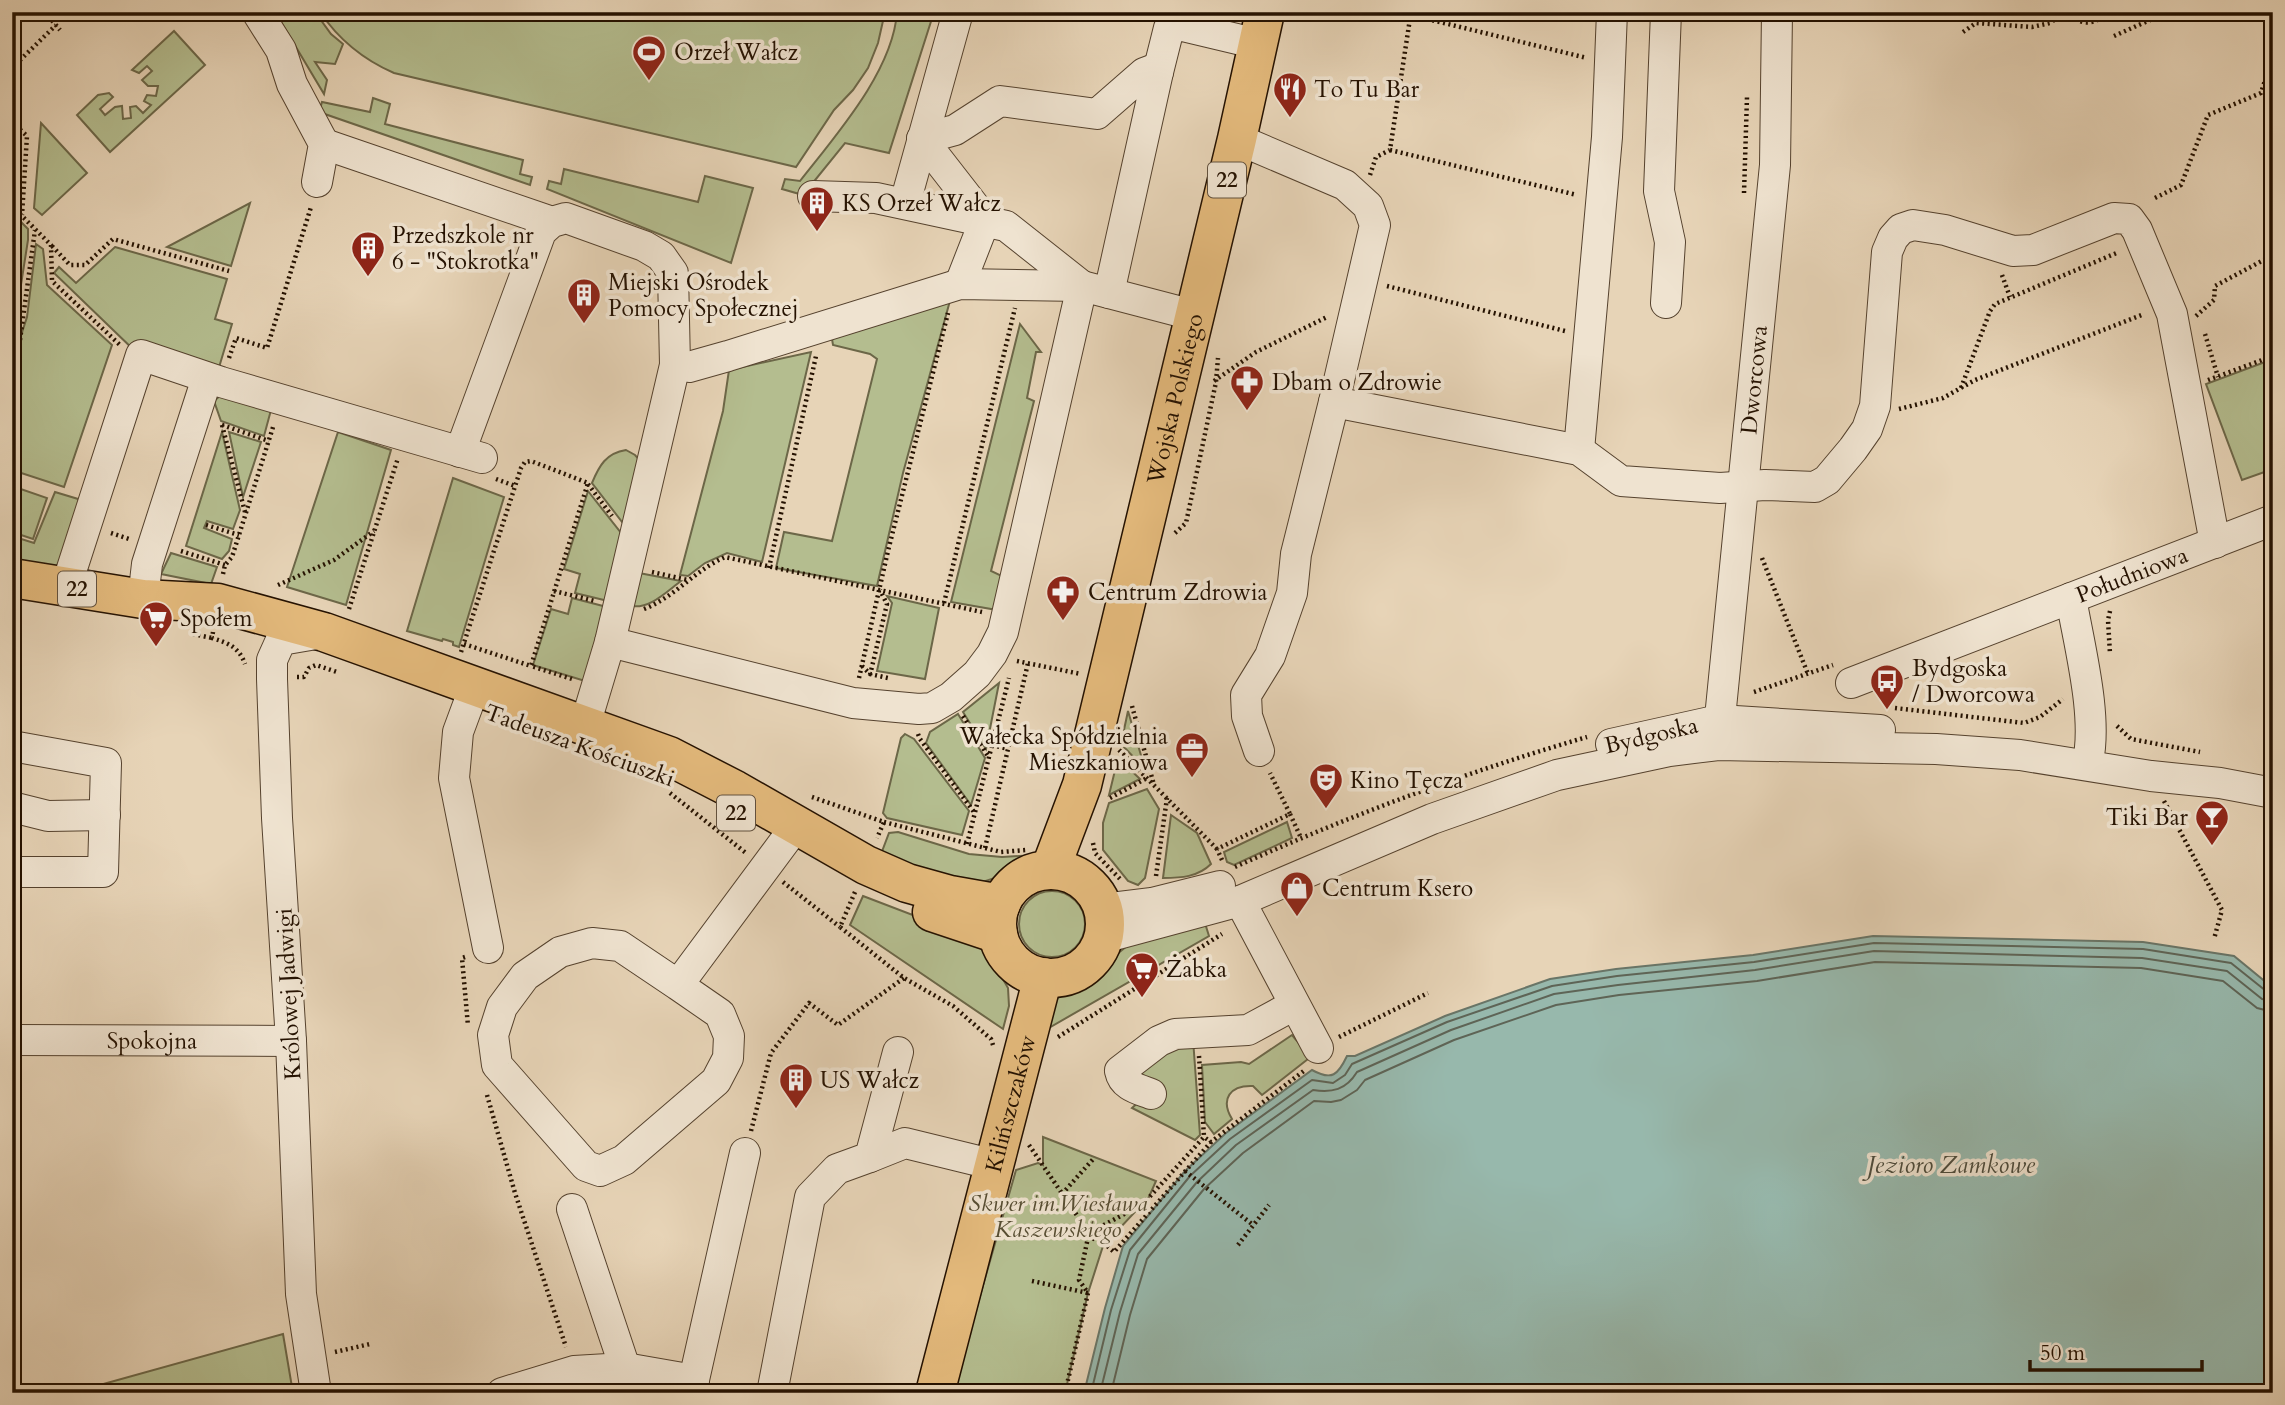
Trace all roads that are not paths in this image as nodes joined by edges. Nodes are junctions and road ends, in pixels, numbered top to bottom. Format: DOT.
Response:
graph roads {
  1 [pos="257,12"];
  2 [pos="958,12"];
  3 [pos="1612,12"];
  4 [pos="1666,12"];
  5 [pos="1777,12"];
  6 [pos="1261,28"];
  7 [pos="1158,72"];
  8 [pos="922,139"];
  9 [pos="1237,139"];
  10 [pos="324,144"];
  11 [pos="317,182"];
  12 [pos="813,197"];
  13 [pos="905,203"];
  14 [pos="985,220"];
  15 [pos="552,222"];
  16 [pos="1095,290"];
  17 [pos="955,295"];
  18 [pos="1666,303"];
  19 [pos="1194,315"];
  20 [pos="675,365"];
  21 [pos="214,380"];
  22 [pos="1334,402"];
  23 [pos="1579,450"];
  24 [pos="1744,486"];
  25 [pos="2273,520"];
  26 [pos="2215,543"];
  27 [pos="12,578"];
  28 [pos="66,587"];
  29 [pos="2071,598"];
  30 [pos="143,599"];
  31 [pos="335,625"];
  32 [pos="281,640"];
  33 [pos="610,642"];
  34 [pos="1851,683"];
  35 [pos="472,695"];
  36 [pos="585,725"];
  37 [pos="1718,733"];
  38 [pos="12,746"];
  39 [pos="1259,751"];
  40 [pos="2090,757"];
  41 [pos="2273,793"];
  42 [pos="12,807"];
  43 [pos="105,815"];
  44 [pos="790,835"];
  45 [pos="1052,865"];
  46 [pos="12,870"];
  47 [pos="1244,910"];
  48 [pos="1112,912"];
  49 [pos="1000,919"];
  50 [pos="488,948"];
  51 [pos="1043,977"];
  52 [pos="678,985"];
  53 [pos="1294,1005"];
  54 [pos="12,1040"];
  55 [pos="291,1041"];
  56 [pos="1318,1048"];
  57 [pos="898,1052"];
  58 [pos="1151,1094"];
  59 [pos="745,1153"];
  60 [pos="870,1157"];
  61 [pos="995,1165"];
  62 [pos="572,1209"];
  63 [pos="625,1368"];
  64 [pos="692,1386"];
  65 [pos="316,1393"];
  66 [pos="502,1393"];
  67 [pos="772,1393"];
  68 [pos="935,1393"];
  1 -- 10 [label="street"];
  2 -- 8 [label="street"];
  3 -- 23 [label="street"];
  4 -- 18 [label="street"];
  5 -- 24 [label="street, Dworcowa"];
  6 -- 7 [label="street"];
  6 -- 9 [label="main road, Wojska Polskiego / 22"];
  7 -- 8 [label="street"];
  7 -- 16 [label="street"];
  8 -- 13 [label="street"];
  8 -- 14 [label="street"];
  9 -- 19 [label="main road, Wojska Polskiego / 22"];
  9 -- 22 [label="street"];
  10 -- 11 [label="street"];
  10 -- 15 [label="street"];
  12 -- 13 [label="street"];
  13 -- 14 [label="street"];
  14 -- 16 [label="street"];
  14 -- 17 [label="street"];
  15 -- 20 [label="street"];
  15 -- 21 [label="street"];
  16 -- 17 [label="street"];
  16 -- 19 [label="street"];
  16 -- 33 [label="street"];
  17 -- 20 [label="street"];
  19 -- 45 [label="main road, Wojska Polskiego / 22"];
  20 -- 33 [label="street"];
  21 -- 28 [label="street"];
  21 -- 30 [label="street"];
  22 -- 23 [label="street"];
  22 -- 39 [label="street"];
  23 -- 24 [label="street"];
  24 -- 26 [label="street"];
  24 -- 37 [label="street, Dworcowa"];
  25 -- 26 [label="street, Południowa"];
  26 -- 29 [label="street, Południowa"];
  27 -- 28 [label="main road, Tadeusza Kościuszki / 22"];
  28 -- 30 [label="main road, Tadeusza Kościuszki / 22"];
  29 -- 34 [label="street"];
  29 -- 40 [label="street, Południowa"];
  30 -- 31 [label="main road, Tadeusza Kościuszki / 22"];
  30 -- 32 [label="main road, Tadeusza Kościuszki / 22"];
  31 -- 32 [label="street"];
  31 -- 35 [label="main road, Tadeusza Kościuszki / 22"];
  32 -- 35 [label="main road, Tadeusza Kościuszki / 22"];
  32 -- 55 [label="street, Królowej Jadwigi"];
  33 -- 36 [label="street"];
  35 -- 36 [label="main road, Tadeusza Kościuszki / 22"];
  35 -- 44 [label="main road, Tadeusza Kościuszki / 22"];
  35 -- 50 [label="street"];
  36 -- 44 [label="main road, Tadeusza Kościuszki / 22"];
  37 -- 40 [label="street, Bydgoska"];
  37 -- 47 [label="street, Bydgoska"];
  37 -- 48 [label="street, Bydgoska"];
  38 -- 43 [label="street"];
  40 -- 41 [label="street, Bydgoska"];
  42 -- 43 [label="street"];
  43 -- 46 [label="street"];
  44 -- 49 [label="main road, Tadeusza Kościuszki / 22"];
  44 -- 49 [label="main road, Tadeusza Kościuszki / 22"];
  44 -- 52 [label="street"];
  45 -- 48 [label="main road"];
  45 -- 49 [label="main road"];
  47 -- 48 [label="street, Bydgoska"];
  47 -- 53 [label="street"];
  48 -- 51 [label="main road"];
  49 -- 51 [label="main road"];
  51 -- 61 [label="main road, Kilińszczaków"];
  52 -- 52 [label="street"];
  53 -- 56 [label="street"];
  53 -- 58 [label="street"];
  54 -- 55 [label="street, Spokojna"];
  55 -- 65 [label="street, Królowej Jadwigi"];
  57 -- 60 [label="street"];
  59 -- 64 [label="street"];
  60 -- 61 [label="street"];
  60 -- 67 [label="street"];
  61 -- 68 [label="main road, Kilińszczaków"];
  62 -- 63 [label="street"];
  63 -- 64 [label="street"];
  63 -- 66 [label="street"];
}
